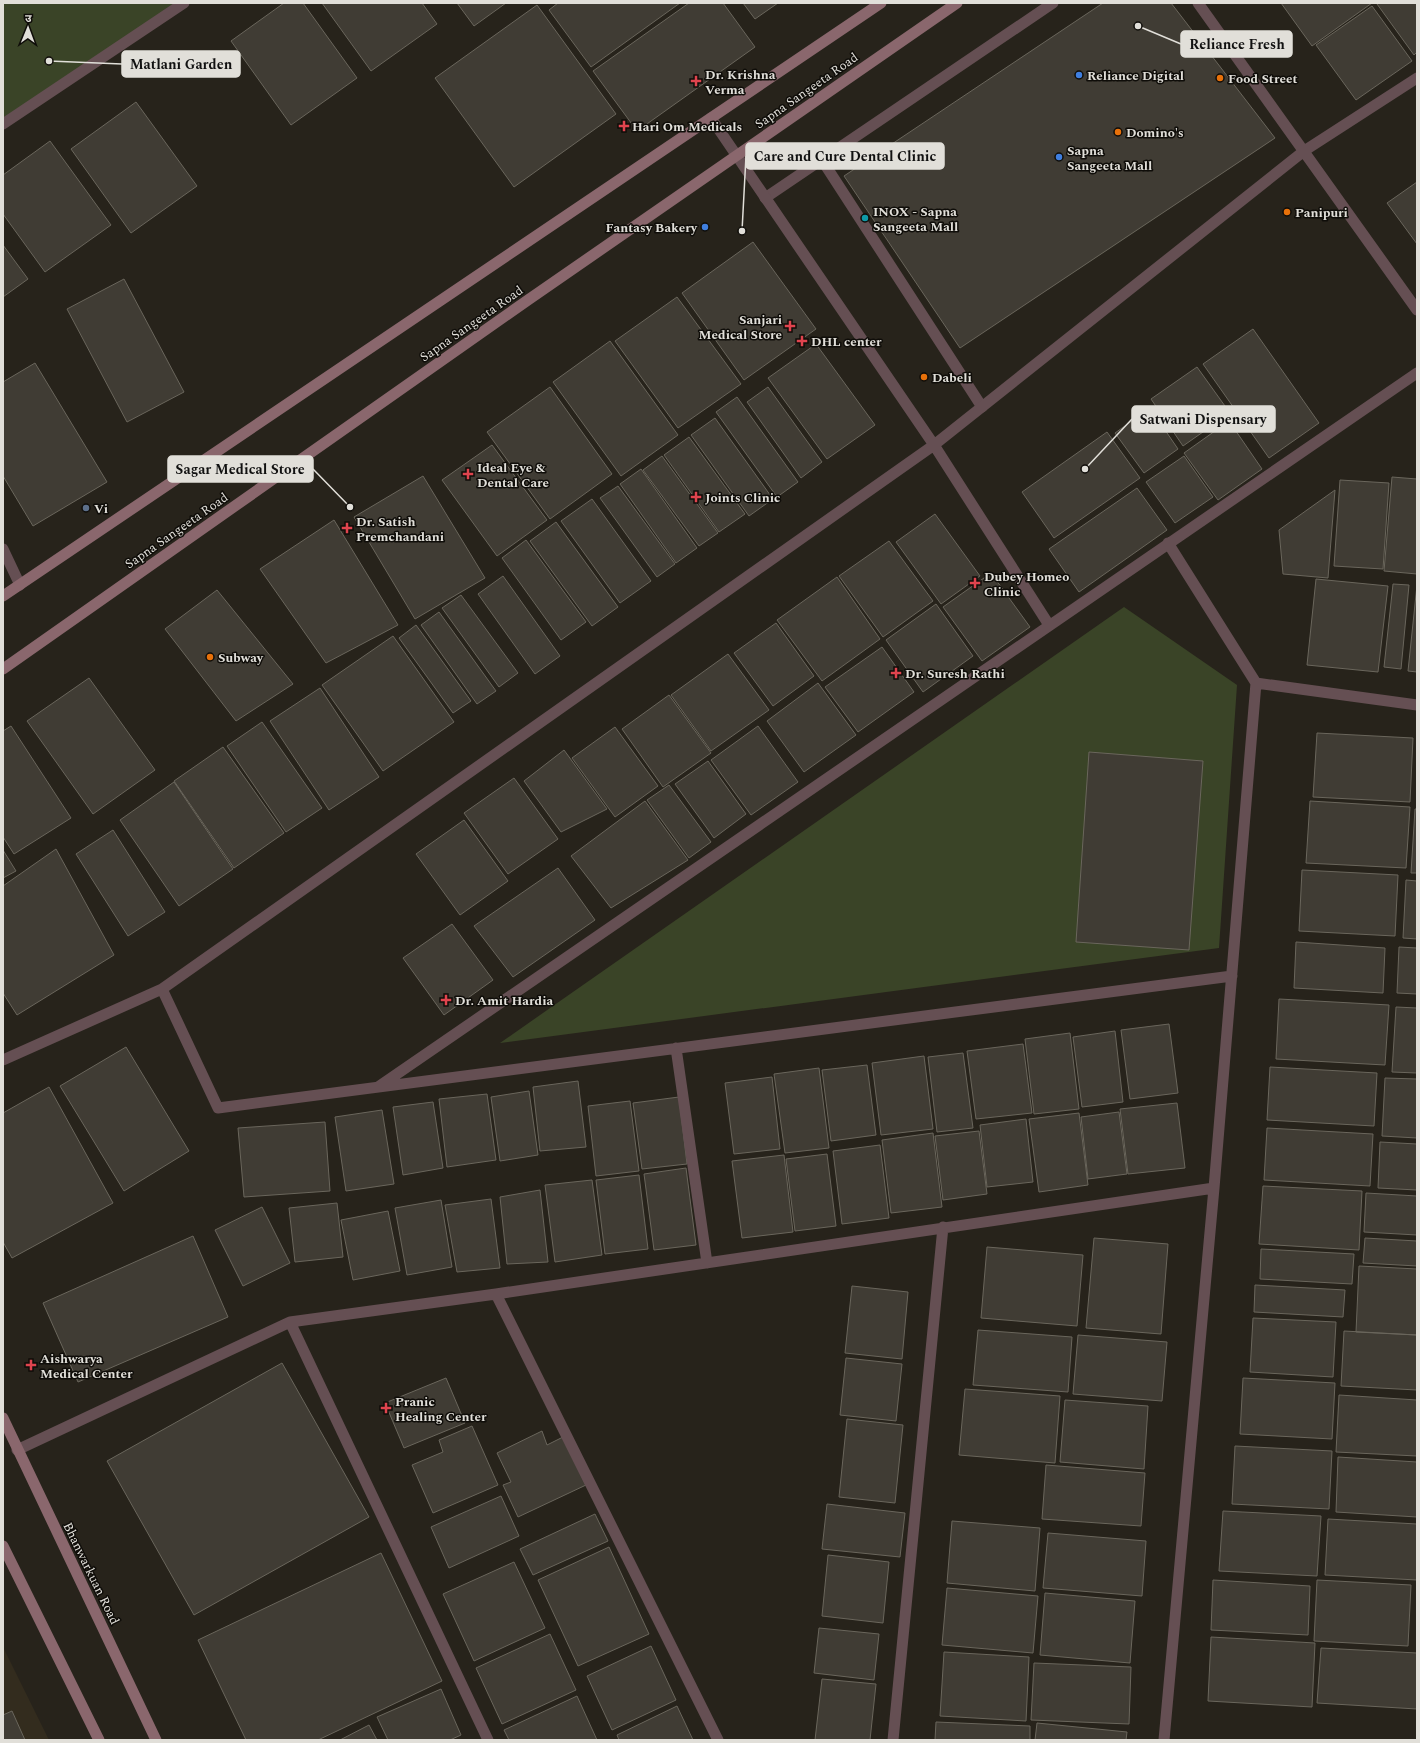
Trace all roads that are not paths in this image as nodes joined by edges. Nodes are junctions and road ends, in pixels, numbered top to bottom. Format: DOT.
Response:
graph roads {
  1 [pos="184,3"];
  2 [pos="881,3"];
  3 [pos="957,3"];
  4 [pos="1053,3"];
  5 [pos="1198,3"];
  6 [pos="1417,78"];
  7 [pos="711,118"];
  8 [pos="3,124"];
  9 [pos="1304,151"];
  10 [pos="736,156"];
  11 [pos="822,160"];
  12 [pos="766,198"];
  13 [pos="1417,310"];
  14 [pos="1417,373"];
  15 [pos="982,407"];
  16 [pos="934,445"];
  17 [pos="1168,543"];
  18 [pos="3,549"];
  19 [pos="20,584"];
  20 [pos="3,596"];
  21 [pos="1049,625"];
  22 [pos="3,669"];
  23 [pos="1256,683"];
  24 [pos="1417,705"];
  25 [pos="1232,976"];
  26 [pos="162,989"];
  27 [pos="676,1048"];
  28 [pos="3,1060"];
  29 [pos="378,1087"];
  30 [pos="1214,1188"];
  31 [pos="943,1228"];
  32 [pos="707,1263"];
  33 [pos="496,1294"];
  34 [pos="290,1322"];
  35 [pos="3,1418"];
  36 [pos="17,1450"];
  37 [pos="3,1546"];
  38 [pos="99,1740"];
  39 [pos="156,1740"];
  40 [pos="488,1740"];
  41 [pos="718,1740"];
  42 [pos="893,1740"];
  43 [pos="1164,1740"];
  1 -- 8 [label="street"];
  2 -- 7 [label="main road"];
  3 -- 10 [label="main road, Sapna Sangeeta Road"];
  4 -- 11 [label="street"];
  5 -- 9 [label="street"];
  6 -- 9 [label="street"];
  7 -- 10 [label="street"];
  7 -- 19 [label="main road"];
  9 -- 13 [label="street"];
  9 -- 15 [label="street"];
  10 -- 12 [label="street"];
  10 -- 22 [label="main road, Sapna Sangeeta Road"];
  11 -- 12 [label="street"];
  11 -- 15 [label="street"];
  12 -- 16 [label="street"];
  14 -- 17 [label="street"];
  15 -- 16 [label="street"];
  16 -- 21 [label="street"];
  16 -- 26 [label="street"];
  17 -- 21 [label="street"];
  17 -- 23 [label="street"];
  18 -- 19 [label="street"];
  19 -- 20 [label="main road"];
  21 -- 29 [label="street"];
  23 -- 24 [label="street"];
  23 -- 25 [label="street"];
  25 -- 27 [label="street"];
  25 -- 30 [label="street"];
  26 -- 28 [label="street"];
  26 -- 29 [label="street"];
  27 -- 29 [label="street"];
  27 -- 32 [label="street"];
  30 -- 31 [label="street"];
  30 -- 43 [label="street"];
  31 -- 32 [label="street"];
  31 -- 42 [label="street"];
  32 -- 33 [label="street"];
  33 -- 34 [label="street"];
  33 -- 41 [label="street"];
  34 -- 36 [label="street"];
  34 -- 40 [label="street"];
  35 -- 36 [label="main road, Bhanwarkuan Road"];
  36 -- 39 [label="main road, Bhanwarkuan Road"];
  37 -- 38 [label="main road"];
}
